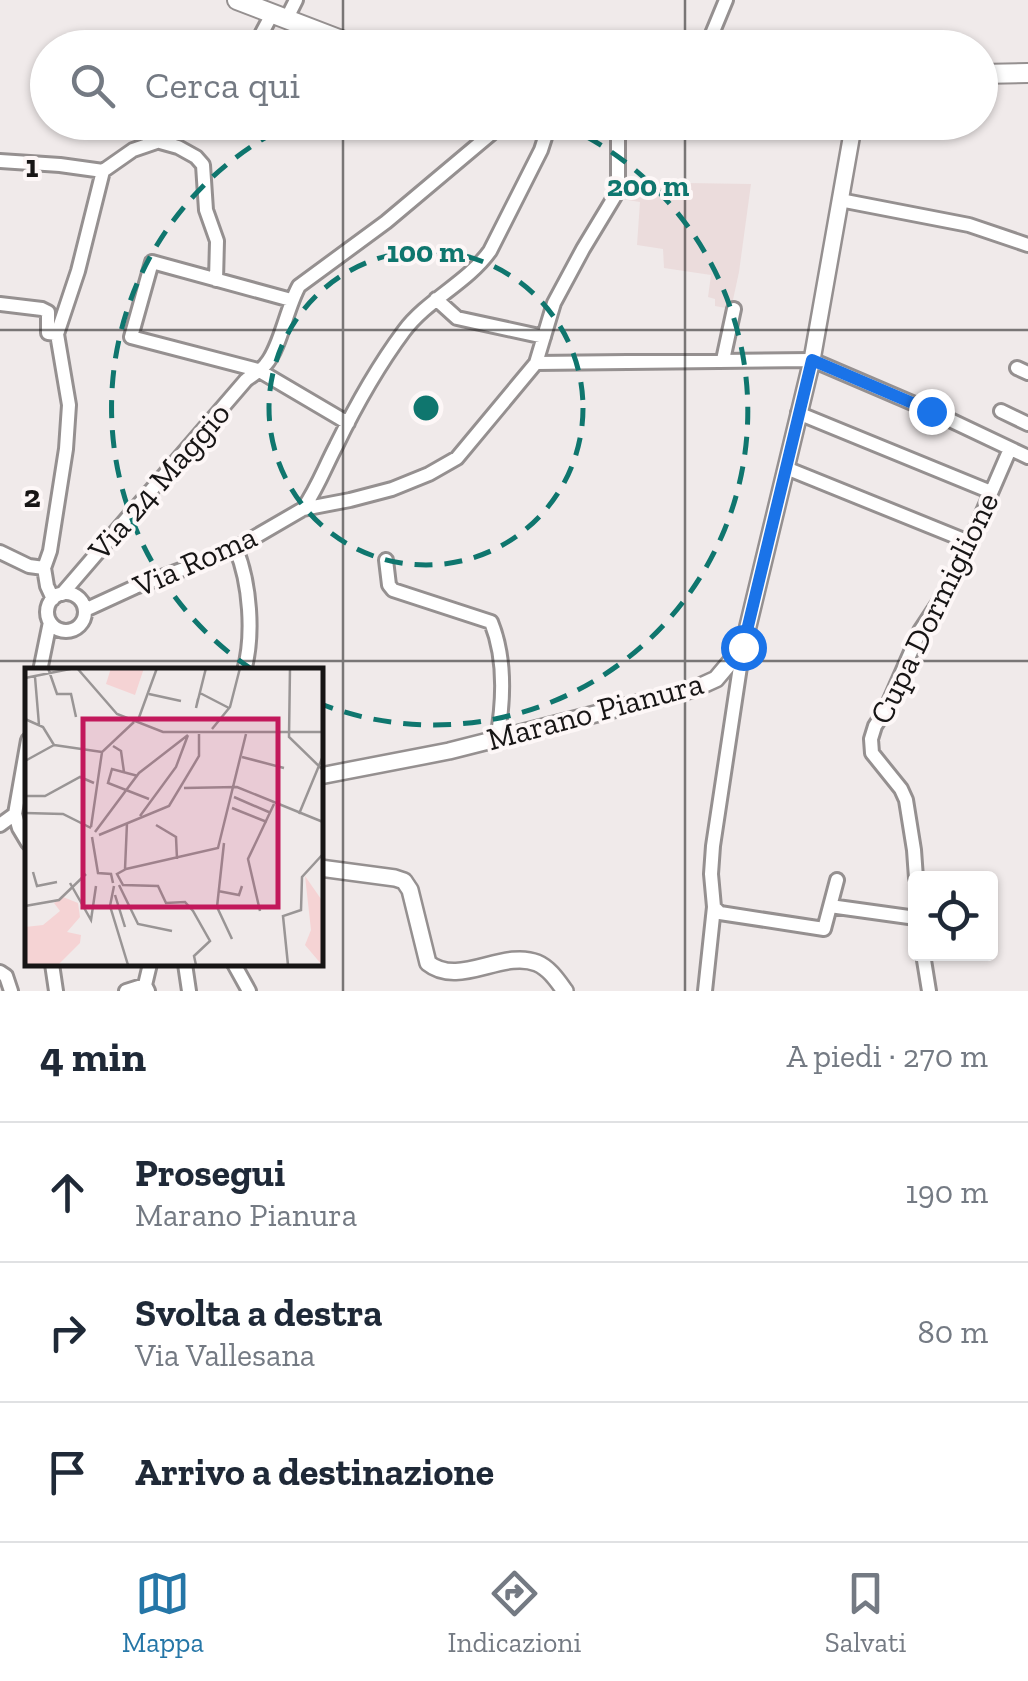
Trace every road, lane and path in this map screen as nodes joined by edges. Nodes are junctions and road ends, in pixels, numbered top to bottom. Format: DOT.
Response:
graph roads {
  1 [pos="237,0"];
  2 [pos="296,0"];
  3 [pos="726,0"];
  4 [pos="279,17"];
  5 [pos="269,30"];
  6 [pos="314,30"];
  7 [pos="713,30"];
  8 [pos="1028,73"];
  9 [pos="998,74"];
  10 [pos="163,140"];
  11 [pos="484,140"];
  12 [pos="545,140"];
  13 [pos="618,140"];
  14 [pos="851,140"];
  15 [pos="158,142"];
  16 [pos="0,161"];
  17 [pos="103,172"];
  18 [pos="840,200"];
  19 [pos="1028,244"];
  20 [pos="216,280"];
  21 [pos="436,299"];
  22 [pos="291,300"];
  23 [pos="0,304"];
  24 [pos="734,309"];
  25 [pos="57,334"];
  26 [pos="544,337"];
  27 [pos="723,360"];
  28 [pos="812,360"];
  29 [pos="536,363"];
  30 [pos="258,370"];
  31 [pos="1001,411"];
  32 [pos="798,413"];
  33 [pos="348,423"];
  34 [pos="1028,424"];
  35 [pos="1010,449"];
  36 [pos="1028,457"];
  37 [pos="786,468"];
  38 [pos="991,492"];
  39 [pos="303,509"];
  40 [pos="969,542"];
  41 [pos="236,549"];
  42 [pos="0,552"];
  43 [pos="386,560"];
  44 [pos="44,568"];
  45 [pos="57,596"];
  46 [pos="85,610"];
  47 [pos="50,622"];
  48 [pos="743,647"];
  49 [pos="41,668"];
  50 [pos="244,668"];
  51 [pos="498,739"];
  52 [pos="25,757"];
  53 [pos="322,776"];
  54 [pos="15,814"];
  55 [pos="0,825"];
  56 [pos="25,838"];
  57 [pos="322,868"];
  58 [pos="916,871"];
  59 [pos="837,880"];
  60 [pos="830,906"];
  61 [pos="714,907"];
  62 [pos="908,917"];
  63 [pos="924,961"];
  64 [pos="52,966"];
  65 [pos="185,966"];
  66 [pos="235,966"];
  67 [pos="0,972"];
  68 [pos="146,988"];
  69 [pos="11,991"];
  70 [pos="56,991"];
  71 [pos="126,991"];
  72 [pos="190,991"];
  73 [pos="248,991"];
  74 [pos="566,991"];
  75 [pos="706,991"];
  76 [pos="929,991"];
  1 -- 4 [label="main road"];
  2 -- 4 [label="street"];
  3 -- 7 [label="street"];
  4 -- 5 [label="street"];
  4 -- 6 [label="main road"];
  8 -- 9 [label="main road"];
  10 -- 15 [label="street"];
  11 -- 22 [label="street"];
  12 -- 21 [label="street"];
  13 -- 26 [label="street"];
  14 -- 18 [label="street"];
  15 -- 17 [label="street"];
  15 -- 20 [label="street"];
  16 -- 17 [label="street"];
  17 -- 25 [label="street"];
  18 -- 19 [label="street"];
  18 -- 28 [label="street"];
  20 -- 22 [label="street"];
  20 -- 30 [label="street"];
  21 -- 26 [label="street"];
  21 -- 33 [label="street"];
  22 -- 30 [label="street, Via 24 Maggio"];
  23 -- 25 [label="street"];
  24 -- 27 [label="street"];
  25 -- 44 [label="street"];
  26 -- 29 [label="street"];
  27 -- 28 [label="street"];
  27 -- 29 [label="street"];
  28 -- 32 [label="street"];
  28 -- 35 [label="street"];
  29 -- 39 [label="street"];
  30 -- 33 [label="street"];
  30 -- 45 [label="street, Via 24 Maggio"];
  31 -- 34 [label="street"];
  32 -- 37 [label="street"];
  32 -- 38 [label="street"];
  33 -- 39 [label="street"];
  35 -- 36 [label="street"];
  35 -- 38 [label="street, Cupa Dormiglione"];
  37 -- 40 [label="street"];
  37 -- 48 [label="street"];
  38 -- 40 [label="street, Cupa Dormiglione"];
  39 -- 41 [label="street, Via Roma"];
  40 -- 58 [label="street, Cupa Dormiglione"];
  41 -- 46 [label="street, Via Roma"];
  41 -- 50 [label="street"];
  42 -- 44 [label="street"];
  43 -- 51 [label="street"];
  44 -- 45 [label="street"];
  45 -- 46 [label="street"];
  45 -- 47 [label="street"];
  46 -- 47 [label="street"];
  47 -- 49 [label="street"];
  48 -- 51 [label="street, Marano Pianura"];
  48 -- 61 [label="street"];
  51 -- 53 [label="street, Marano Pianura"];
  52 -- 54 [label="street"];
  54 -- 55 [label="street"];
  54 -- 56 [label="street"];
  57 -- 74 [label="street"];
  59 -- 60 [label="street"];
  60 -- 61 [label="street"];
  60 -- 62 [label="street"];
  61 -- 75 [label="street"];
  63 -- 76 [label="street"];
  64 -- 70 [label="street"];
  65 -- 72 [label="street"];
  66 -- 73 [label="street"];
  67 -- 69 [label="street"];
  68 -- 71 [label="street"];
}
